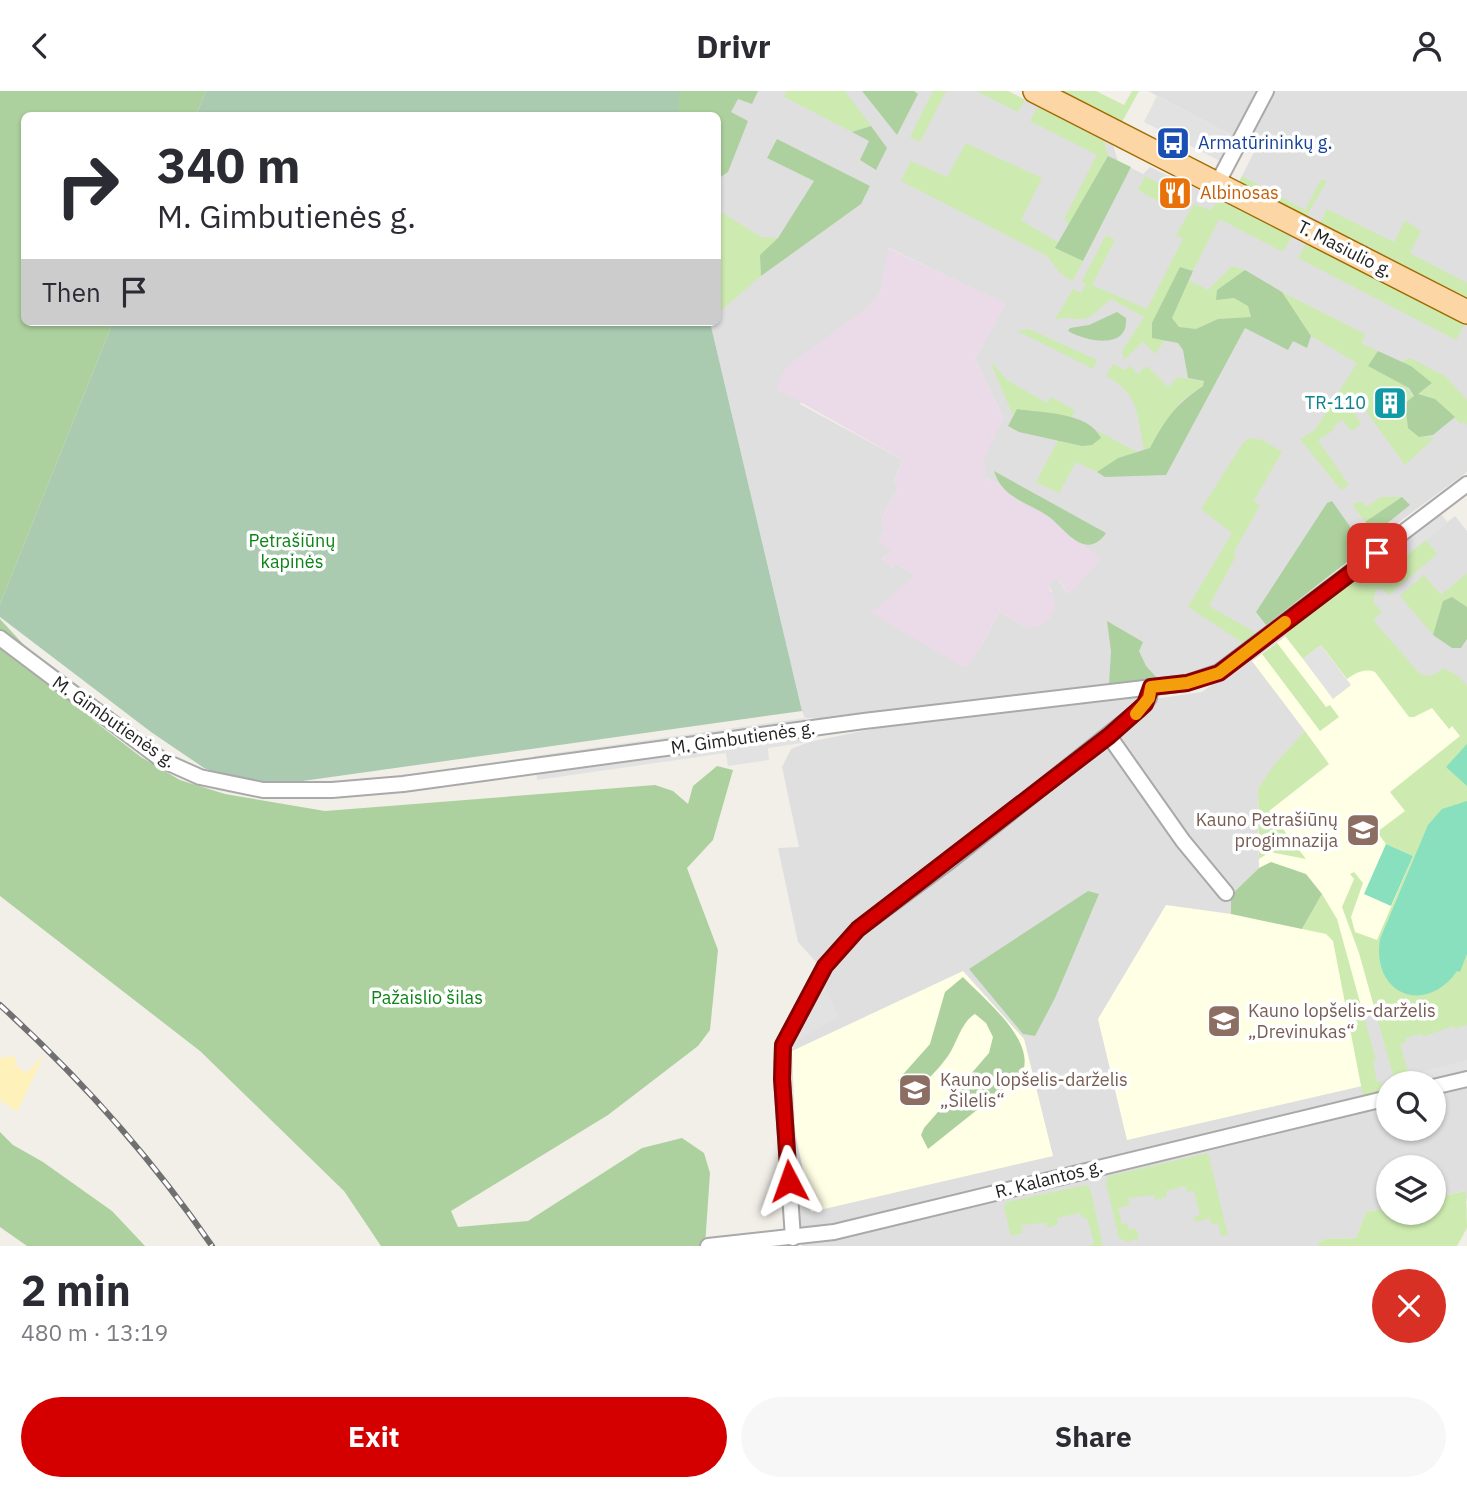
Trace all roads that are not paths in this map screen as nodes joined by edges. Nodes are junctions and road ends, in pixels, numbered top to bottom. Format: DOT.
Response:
graph roads {
  1 [pos="1035,91"];
  2 [pos="1266,91"];
  3 [pos="1217,184"];
  4 [pos="1467,312"];
  5 [pos="1467,484"];
  6 [pos="0,638"];
  7 [pos="1151,687"];
  8 [pos="1109,736"];
  9 [pos="1226,893"];
  10 [pos="1467,1079"];
  11 [pos="1446,1084"];
  12 [pos="1376,1101"];
  13 [pos="793,1238"];
  14 [pos="708,1246"];
  1 -- 3 [label="main road, T. Masiulio g."];
  2 -- 3 [label="street"];
  3 -- 4 [label="main road, T. Masiulio g."];
  5 -- 7 [label="street, M. Gimbutienės g."];
  6 -- 7 [label="street, M. Gimbutienės g."];
  7 -- 8 [label="street"];
  8 -- 9 [label="street"];
  8 -- 13 [label="street"];
  10 -- 11 [label="street"];
  12 -- 13 [label="street, R. Kalantos g."];
  13 -- 14 [label="street, R. Kalantos g."];
}
